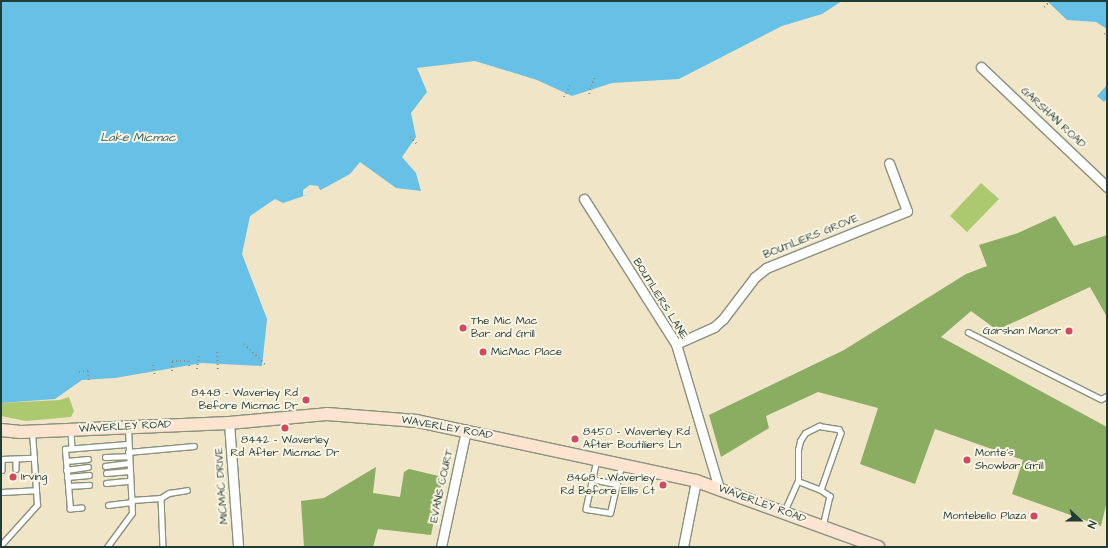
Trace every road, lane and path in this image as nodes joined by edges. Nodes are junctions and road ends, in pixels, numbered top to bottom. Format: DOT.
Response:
graph roads {
  1 [pos="1051,1"];
  2 [pos="1044,7"];
  3 [pos="1107,32"];
  4 [pos="1104,34"];
  5 [pos="981,67"];
  6 [pos="595,77"];
  7 [pos="571,83"];
  8 [pos="589,94"];
  9 [pos="564,97"];
  10 [pos="410,137"];
  11 [pos="418,145"];
  12 [pos="888,163"];
  13 [pos="1107,187"];
  14 [pos="584,199"];
  15 [pos="968,332"];
  16 [pos="244,344"];
  17 [pos="676,344"];
  18 [pos="218,352"];
  19 [pos="199,354"];
  20 [pos="265,364"];
  21 [pos="153,365"];
  22 [pos="190,368"];
  23 [pos="218,369"];
  24 [pos="197,370"];
  25 [pos="172,371"];
  26 [pos="79,372"];
  27 [pos="155,377"];
  28 [pos="89,382"];
  29 [pos="1107,396"];
  30 [pos="229,423"];
  31 [pos="128,427"];
  32 [pos="1,430"];
  33 [pos="71,430"];
  34 [pos="466,430"];
  35 [pos="32,432"];
  36 [pos="127,444"];
  37 [pos="194,446"];
  38 [pos="72,448"];
  39 [pos="128,454"];
  40 [pos="34,458"];
  41 [pos="105,458"];
  42 [pos="1,459"];
  43 [pos="16,459"];
  44 [pos="88,459"];
  45 [pos="597,459"];
  46 [pos="66,461"];
  47 [pos="129,463"];
  48 [pos="621,465"];
  49 [pos="105,466"];
  50 [pos="88,467"];
  51 [pos="16,469"];
  52 [pos="2,470"];
  53 [pos="66,470"];
  54 [pos="129,471"];
  55 [pos="106,473"];
  56 [pos="89,475"];
  57 [pos="67,477"];
  58 [pos="592,479"];
  59 [pos="130,481"];
  60 [pos="696,481"];
  61 [pos="798,481"];
  62 [pos="106,483"];
  63 [pos="616,484"];
  64 [pos="16,485"];
  65 [pos="89,485"];
  66 [pos="2,486"];
  67 [pos="68,486"];
  68 [pos="719,488"];
  69 [pos="36,490"];
  70 [pos="187,490"];
  71 [pos="821,490"];
  72 [pos="16,491"];
  73 [pos="2,492"];
  74 [pos="161,498"];
  75 [pos="132,501"];
  76 [pos="108,505"];
  77 [pos="82,508"];
  78 [pos="784,512"];
  79 [pos="823,527"];
  80 [pos="1,545"];
  81 [pos="106,547"];
  82 [pos="164,547"];
  83 [pos="238,547"];
  84 [pos="442,547"];
  85 [pos="683,547"];
  86 [pos="878,547"];
  1 -- 2 [label="path"];
  3 -- 4 [label="path"];
  5 -- 13 [label="street, GARSHAN ROAD"];
  6 -- 8 [label="path"];
  7 -- 9 [label="path"];
  10 -- 11 [label="path"];
  12 -- 17 [label="street, BOUTILIERS GROVE"];
  14 -- 17 [label="street, BOUTILIERS LANE"];
  15 -- 29 [label="lane"];
  16 -- 20 [label="path"];
  17 -- 68 [label="street, BOUTILIERS LANE"];
  18 -- 23 [label="path"];
  19 -- 24 [label="path"];
  21 -- 27 [label="path"];
  22 -- 25 [label="path"];
  26 -- 28 [label="path"];
  30 -- 31 [label="main road, WAVERLEY ROAD"];
  30 -- 34 [label="main road, WAVERLEY ROAD"];
  30 -- 83 [label="street, MICMAC DRIVE"];
  31 -- 33 [label="main road, WAVERLEY ROAD"];
  31 -- 36 [label="lane"];
  32 -- 35 [label="main road, WAVERLEY ROAD"];
  33 -- 35 [label="main road, WAVERLEY ROAD"];
  33 -- 38 [label="lane"];
  34 -- 45 [label="main road, WAVERLEY ROAD"];
  34 -- 84 [label="street, EVANS COURT"];
  35 -- 40 [label="lane"];
  36 -- 38 [label="lane"];
  36 -- 39 [label="lane"];
  37 -- 39 [label="lane"];
  38 -- 46 [label="lane"];
  39 -- 41 [label="lane"];
  39 -- 47 [label="lane"];
  40 -- 43 [label="lane"];
  40 -- 69 [label="lane"];
  42 -- 43 [label="lane"];
  42 -- 52 [label="lane"];
  43 -- 51 [label="lane"];
  44 -- 46 [label="lane"];
  45 -- 48 [label="main road, WAVERLEY ROAD"];
  45 -- 58 [label="lane"];
  46 -- 53 [label="lane"];
  47 -- 49 [label="lane"];
  47 -- 54 [label="lane"];
  48 -- 60 [label="main road, WAVERLEY ROAD"];
  48 -- 63 [label="lane"];
  50 -- 53 [label="lane"];
  53 -- 57 [label="lane"];
  54 -- 55 [label="lane"];
  54 -- 59 [label="lane"];
  56 -- 57 [label="lane"];
  57 -- 67 [label="lane"];
  58 -- 63 [label="lane"];
  58 -- 63 [label="lane"];
  59 -- 62 [label="lane"];
  59 -- 75 [label="lane"];
  60 -- 68 [label="main road, WAVERLEY ROAD"];
  60 -- 85 [label="street"];
  61 -- 71 [label="lane"];
  61 -- 71 [label="lane"];
  61 -- 78 [label="lane"];
  64 -- 72 [label="lane"];
  65 -- 67 [label="lane"];
  66 -- 73 [label="lane"];
  67 -- 77 [label="lane"];
  68 -- 78 [label="main road, WAVERLEY ROAD"];
  69 -- 72 [label="lane"];
  69 -- 80 [label="lane"];
  70 -- 74 [label="lane"];
  71 -- 79 [label="lane"];
  72 -- 73 [label="lane"];
  74 -- 75 [label="lane"];
  74 -- 82 [label="lane"];
  75 -- 76 [label="lane"];
  75 -- 81 [label="lane"];
  78 -- 79 [label="main road, WAVERLEY ROAD"];
  79 -- 86 [label="main road, WAVERLEY ROAD"];
}
